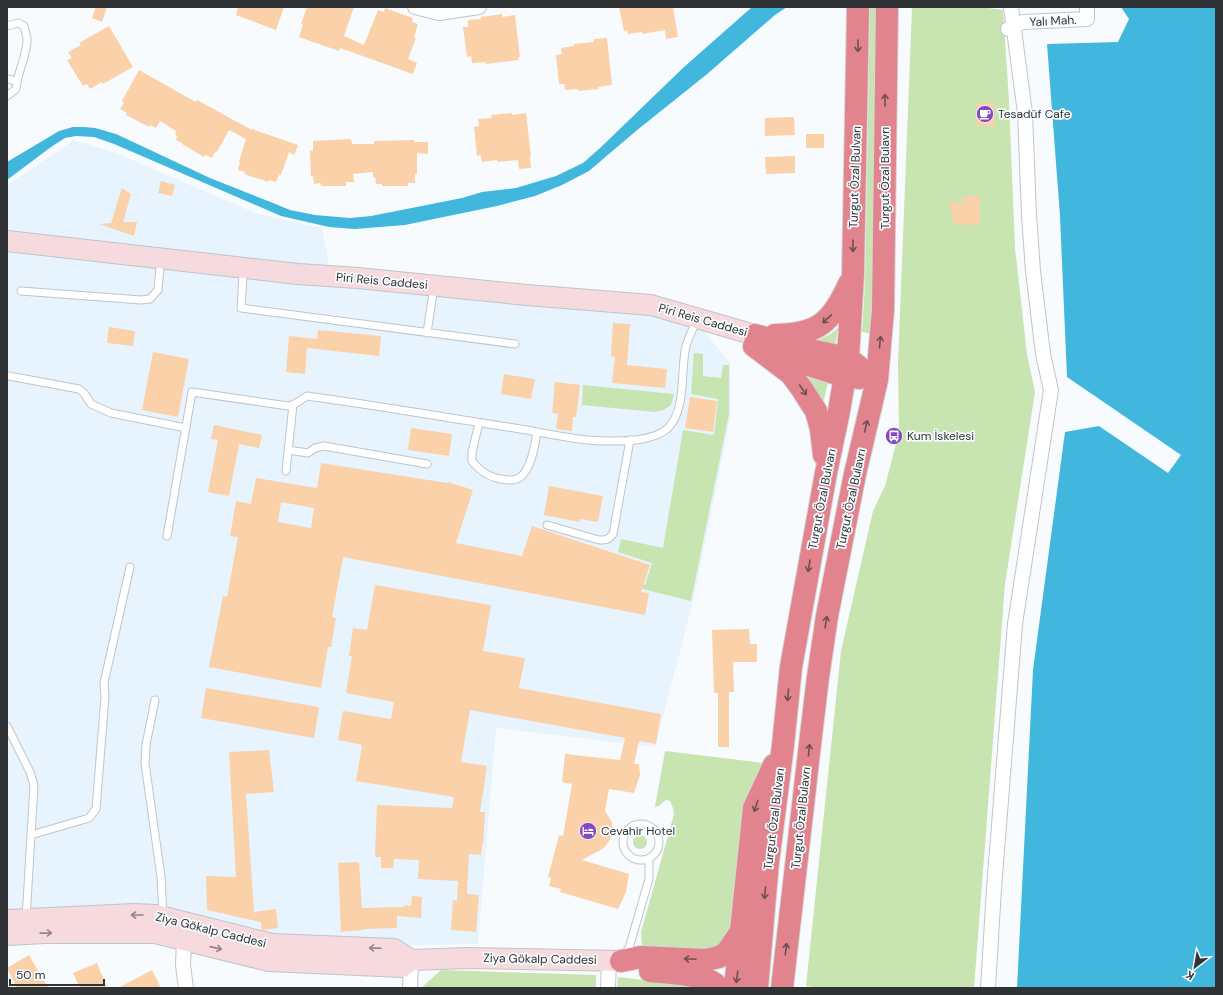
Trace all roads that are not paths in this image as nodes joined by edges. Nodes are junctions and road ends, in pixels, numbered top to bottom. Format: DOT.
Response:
graph roads {
  1 [pos="415,7"];
  2 [pos="479,7"];
  3 [pos="858,7"];
  4 [pos="887,7"];
  5 [pos="1086,7"];
  6 [pos="1011,8"];
  7 [pos="7,26"];
  8 [pos="1011,28"];
  9 [pos="7,79"];
  10 [pos="16,81"];
  11 [pos="7,96"];
  12 [pos="7,241"];
  13 [pos="7,250"];
  14 [pos="160,267"];
  15 [pos="853,274"];
  16 [pos="243,275"];
  17 [pos="21,291"];
  18 [pos="434,293"];
  19 [pos="694,326"];
  20 [pos="427,333"];
  21 [pos="754,340"];
  22 [pos="515,344"];
  23 [pos="847,367"];
  24 [pos="9,376"];
  25 [pos="876,380"];
  26 [pos="293,405"];
  27 [pos="478,423"];
  28 [pos="186,428"];
  29 [pos="537,432"];
  30 [pos="630,440"];
  31 [pos="288,450"];
  32 [pos="427,464"];
  33 [pos="286,471"];
  34 [pos="826,473"];
  35 [pos="547,525"];
  36 [pos="167,536"];
  37 [pos="130,567"];
  38 [pos="155,700"];
  39 [pos="7,726"];
  40 [pos="783,745"];
  41 [pos="31,835"];
  42 [pos="649,859"];
  43 [pos="17,919"];
  44 [pos="163,926"];
  45 [pos="743,929"];
  46 [pos="7,935"];
  47 [pos="184,940"];
  48 [pos="411,960"];
  49 [pos="615,961"];
  50 [pos="186,988"];
  51 [pos="410,988"];
  52 [pos="608,988"];
  53 [pos="720,988"];
  54 [pos="735,988"];
  55 [pos="757,988"];
  56 [pos="782,988"];
  57 [pos="988,988"];
  1 -- 2 [label="street"];
  3 -- 15 [label="highway, Turgut Özal Bulvarı, one-way"];
  25 -- 4 [label="highway, Turgut Özal Bulavrı, one-way"];
  5 -- 8 [label="street, Yalı Mah."];
  6 -- 8 [label="street"];
  7 -- 10 [label="lane"];
  8 -- 57 [label="street"];
  9 -- 10 [label="lane"];
  10 -- 11 [label="lane"];
  12 -- 21 [label="main road, Piri Reis Caddesi"];
  13 -- 14 [label="main road, Piri Reis Caddesi"];
  14 -- 16 [label="main road, Piri Reis Caddesi"];
  14 -- 17 [label="lane"];
  15 -- 21 [label="highway, one-way"];
  15 -- 23 [label="highway, Turgut Özal Bulvarı"];
  16 -- 18 [label="main road, Piri Reis Caddesi"];
  16 -- 20 [label="lane"];
  18 -- 19 [label="main road, Piri Reis Caddesi"];
  18 -- 20 [label="lane"];
  19 -- 21 [label="main road, Piri Reis Caddesi"];
  19 -- 30 [label="lane"];
  20 -- 22 [label="lane"];
  21 -- 23 [label="highway"];
  21 -- 34 [label="highway, one-way"];
  23 -- 25 [label="highway"];
  23 -- 34 [label="highway, Turgut Özal Bulvarı"];
  24 -- 28 [label="lane"];
  56 -- 25 [label="highway, Turgut Özal Bulavrı, one-way"];
  26 -- 27 [label="lane"];
  26 -- 28 [label="lane"];
  26 -- 31 [label="lane"];
  27 -- 29 [label="lane"];
  27 -- 29 [label="lane"];
  28 -- 36 [label="lane"];
  29 -- 30 [label="lane"];
  30 -- 35 [label="lane"];
  31 -- 32 [label="lane"];
  31 -- 33 [label="lane"];
  34 -- 40 [label="highway, Turgut Özal Bulvarı, one-way"];
  37 -- 41 [label="lane"];
  38 -- 44 [label="lane"];
  39 -- 41 [label="lane"];
  40 -- 45 [label="highway, one-way"];
  40 -- 55 [label="highway, Turgut Özal Bulvarı, one-way"];
  41 -- 43 [label="lane"];
  42 -- 42 [label="lane"];
  42 -- 49 [label="lane"];
  44 -- 43 [label="main road, Ziya Gökalp Caddesi, one-way"];
  46 -- 44 [label="main road, Ziya Gökalp Caddesi, one-way"];
  44 -- 47 [label="main road, Ziya Gökalp Caddesi"];
  48 -- 44 [label="main road, Ziya Gökalp Caddesi, one-way"];
  45 -- 49 [label="highway, one-way"];
  45 -- 54 [label="highway, one-way"];
  47 -- 48 [label="main road, Ziya Gökalp Caddesi, one-way"];
  47 -- 50 [label="street"];
  48 -- 49 [label="main road, Ziya Gökalp Caddesi"];
  48 -- 51 [label="street"];
  49 -- 52 [label="street"];
  49 -- 53 [label="highway"];
}
